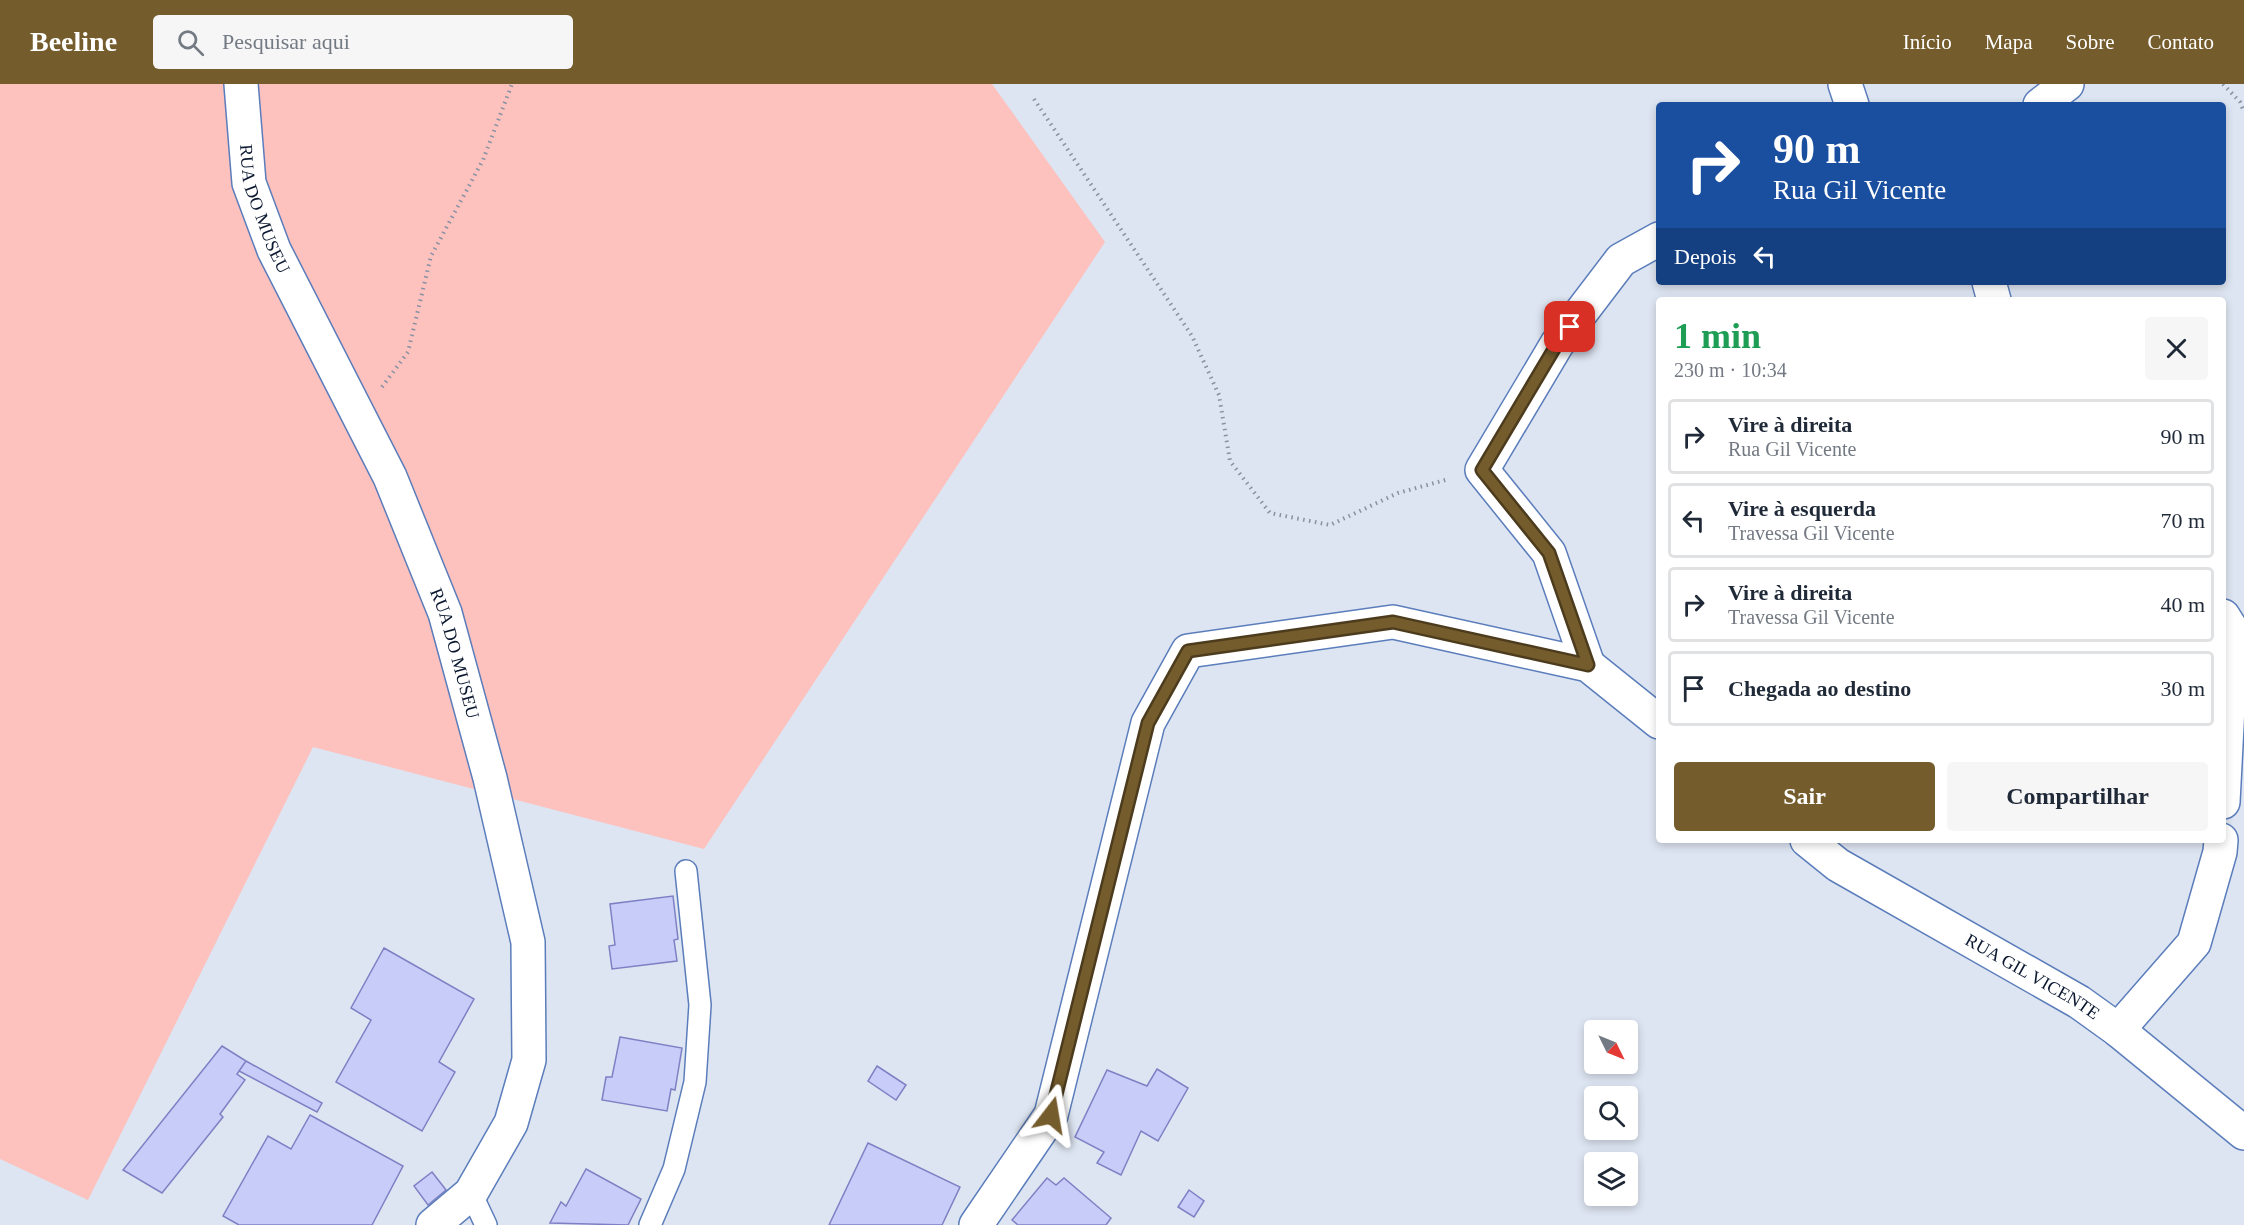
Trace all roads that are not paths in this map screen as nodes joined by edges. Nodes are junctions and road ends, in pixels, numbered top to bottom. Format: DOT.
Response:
graph roads {
  1 [pos="241,84"];
  2 [pos="1845,84"];
  3 [pos="2067,84"];
  4 [pos="1851,102"];
  5 [pos="2044,102"];
  6 [pos="1656,241"];
  7 [pos="2226,621"];
  8 [pos="1588,665"];
  9 [pos="1656,720"];
  10 [pos="2226,745"];
  11 [pos="1811,843"];
  12 [pos="2221,843"];
  13 [pos="686,871"];
  14 [pos="2118,1030"];
  15 [pos="2244,1133"];
  16 [pos="471,1193"];
  17 [pos="433,1225"];
  18 [pos="486,1225"];
  19 [pos="650,1225"];
  20 [pos="976,1225"];
  1 -- 16 [label="street, RUA DO MUSEU"];
  2 -- 4 [label="street"];
  3 -- 5 [label="street"];
  6 -- 8 [label="street"];
  7 -- 10 [label="street"];
  8 -- 9 [label="street"];
  8 -- 20 [label="street"];
  11 -- 14 [label="street, RUA GIL VICENTE"];
  12 -- 14 [label="street"];
  13 -- 19 [label="lane"];
  14 -- 15 [label="street, RUA GIL VICENTE"];
  16 -- 17 [label="street, RUA DO MUSEU"];
  16 -- 18 [label="lane"];
}
